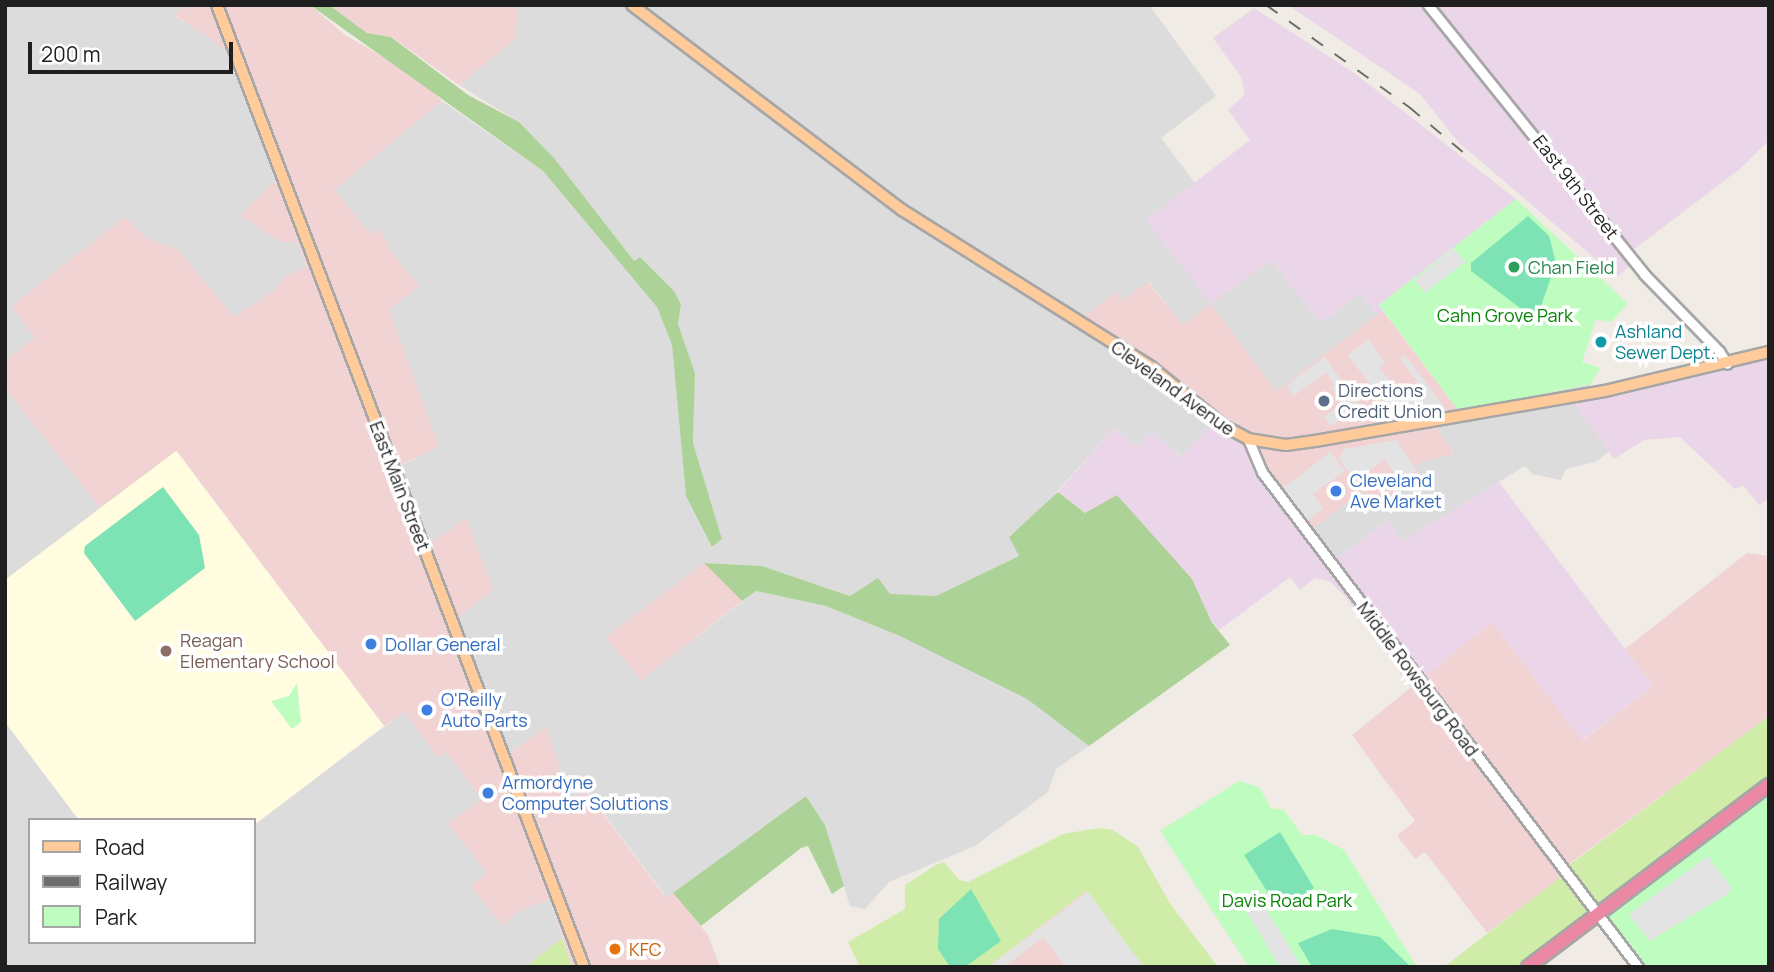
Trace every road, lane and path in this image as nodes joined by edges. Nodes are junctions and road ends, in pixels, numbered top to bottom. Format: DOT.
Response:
graph roads {
  1 [pos="217,5"];
  2 [pos="632,5"];
  3 [pos="1429,5"];
  4 [pos="1769,352"];
  5 [pos="1727,364"];
  6 [pos="1248,439"];
  7 [pos="1769,785"];
  8 [pos="1597,915"];
  9 [pos="584,967"];
  10 [pos="1528,967"];
  11 [pos="1638,967"];
  1 -- 9 [label="main road, East Main Street"];
  2 -- 6 [label="main road, Cleveland Avenue"];
  3 -- 5 [label="street, East 9th Street"];
  4 -- 5 [label="main road, Cleveland Avenue"];
  5 -- 6 [label="main road, Cleveland Avenue"];
  6 -- 8 [label="street, Middle Rowsburg Road"];
  7 -- 8 [label="highway"];
  8 -- 10 [label="highway"];
  8 -- 11 [label="street, Middle Rowsburg Road"];
}
